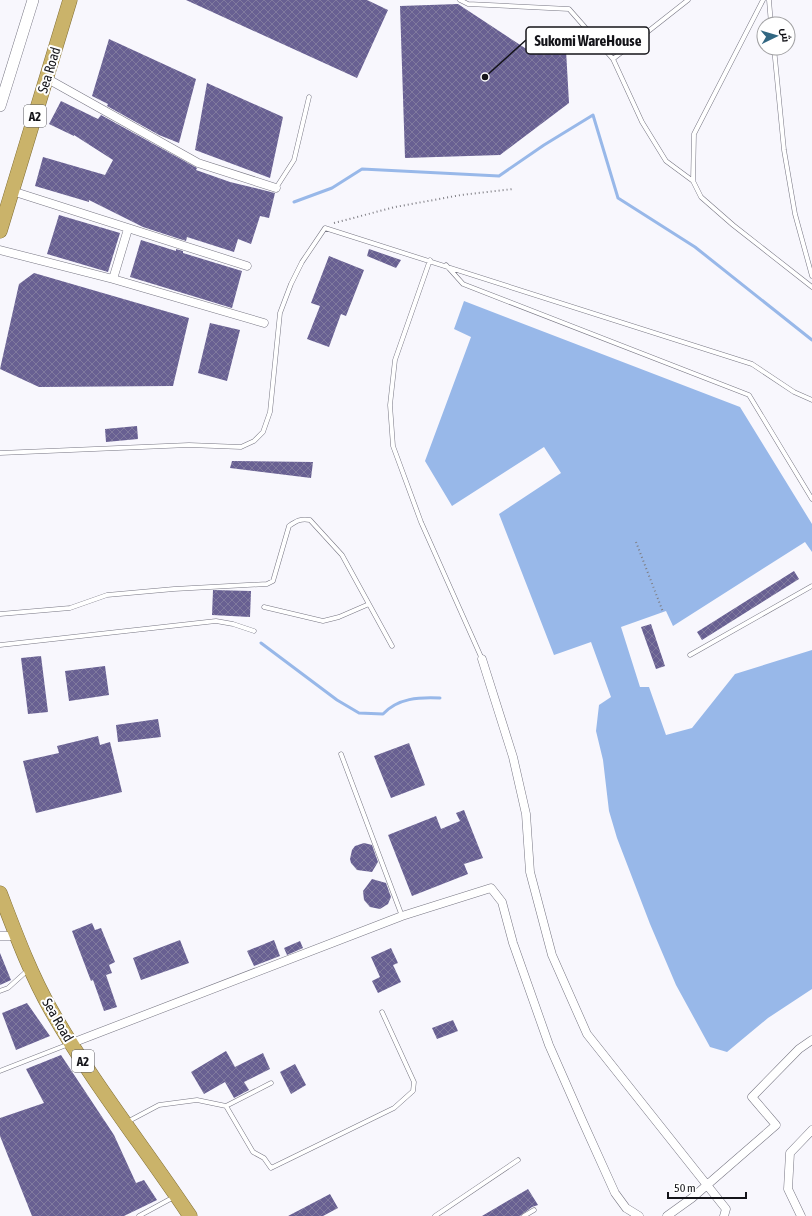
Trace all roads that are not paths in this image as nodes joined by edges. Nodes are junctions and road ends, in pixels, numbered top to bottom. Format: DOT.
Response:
graph roads {
  1 [pos="33,0"];
  2 [pos="70,0"];
  3 [pos="460,0"];
  4 [pos="688,0"];
  5 [pos="763,0"];
  6 [pos="769,0"];
  7 [pos="770,16"];
  8 [pos="775,56"];
  9 [pos="613,59"];
  10 [pos="46,78"];
  11 [pos="309,97"];
  12 [pos="0,106"];
  13 [pos="693,181"];
  14 [pos="276,188"];
  15 [pos="12,190"];
  16 [pos="128,229"];
  17 [pos="0,231"];
  18 [pos="0,250"];
  19 [pos="430,260"];
  20 [pos="446,265"];
  21 [pos="247,266"];
  22 [pos="812,276"];
  23 [pos="113,279"];
  24 [pos="812,287"];
  25 [pos="264,323"];
  26 [pos="812,400"];
  27 [pos="0,453"];
  28 [pos="812,499"];
  29 [pos="812,586"];
  30 [pos="369,604"];
  31 [pos="264,607"];
  32 [pos="0,614"];
  33 [pos="254,631"];
  34 [pos="0,645"];
  35 [pos="392,646"];
  36 [pos="690,655"];
  37 [pos="482,658"];
  38 [pos="341,754"];
  39 [pos="0,892"];
  40 [pos="402,916"];
  41 [pos="0,936"];
  42 [pos="18,936"];
  43 [pos="30,968"];
  44 [pos="0,991"];
  45 [pos="382,1012"];
  46 [pos="812,1040"];
  47 [pos="72,1043"];
  48 [pos="0,1071"];
  49 [pos="271,1083"];
  50 [pos="226,1106"];
  51 [pos="125,1123"];
  52 [pos="812,1130"];
  53 [pos="518,1160"];
  54 [pos="707,1185"];
  55 [pos="176,1196"];
  56 [pos="534,1210"];
  57 [pos="139,1216"];
  58 [pos="190,1216"];
  59 [pos="435,1216"];
  60 [pos="524,1216"];
  61 [pos="639,1216"];
  62 [pos="668,1216"];
  63 [pos="724,1216"];
  64 [pos="801,1216"];
  1 -- 12 [label="street"];
  2 -- 10 [label="highway, Sea Road / A2"];
  3 -- 9 [label="lane"];
  4 -- 9 [label="lane"];
  5 -- 13 [label="lane"];
  6 -- 7 [label="lane"];
  8 -- 22 [label="lane"];
  9 -- 13 [label="lane"];
  10 -- 14 [label="street"];
  10 -- 15 [label="highway, Sea Road / A2"];
  11 -- 14 [label="lane"];
  13 -- 24 [label="lane"];
  15 -- 16 [label="street"];
  15 -- 17 [label="highway, Sea Road / A2"];
  16 -- 21 [label="street"];
  16 -- 23 [label="street"];
  18 -- 23 [label="street"];
  19 -- 20 [label="lane"];
  19 -- 27 [label="lane"];
  19 -- 37 [label="lane"];
  20 -- 26 [label="lane"];
  20 -- 28 [label="lane"];
  23 -- 25 [label="street"];
  29 -- 36 [label="lane"];
  30 -- 31 [label="lane"];
  30 -- 32 [label="lane"];
  30 -- 35 [label="lane"];
  33 -- 34 [label="lane"];
  37 -- 54 [label="street"];
  38 -- 40 [label="lane"];
  39 -- 42 [label="highway, Sea Road / A2"];
  40 -- 47 [label="street"];
  40 -- 61 [label="street"];
  41 -- 42 [label="street"];
  42 -- 43 [label="highway, Sea Road / A2"];
  43 -- 44 [label="lane"];
  43 -- 47 [label="highway, Sea Road / A2"];
  45 -- 50 [label="lane"];
  46 -- 54 [label="street"];
  47 -- 48 [label="lane"];
  47 -- 51 [label="highway, Sea Road / A2"];
  49 -- 50 [label="lane"];
  50 -- 51 [label="lane"];
  51 -- 55 [label="highway, Sea Road / A2"];
  52 -- 64 [label="street"];
  53 -- 59 [label="lane"];
  54 -- 62 [label="street"];
  54 -- 63 [label="street"];
  55 -- 57 [label="lane"];
  55 -- 58 [label="highway, Sea Road / A2"];
  56 -- 60 [label="lane"];
}
